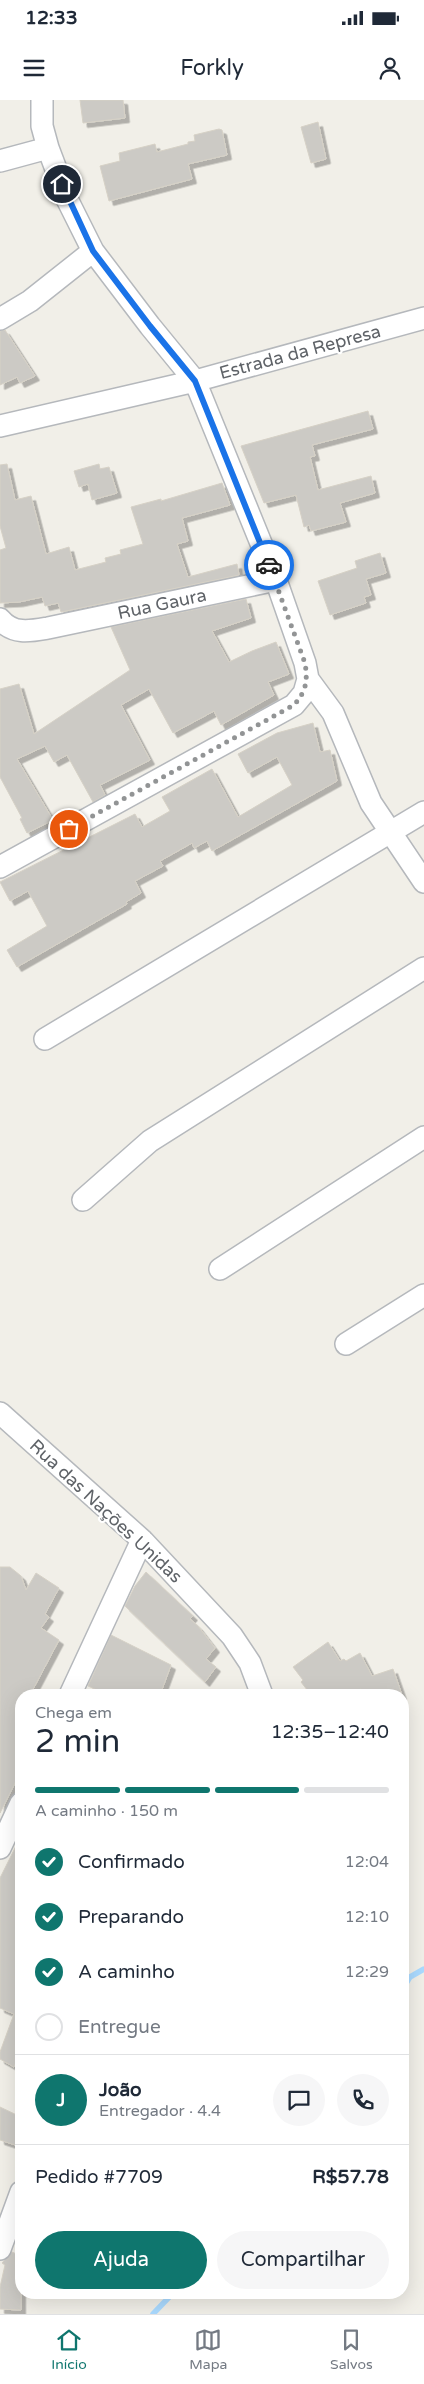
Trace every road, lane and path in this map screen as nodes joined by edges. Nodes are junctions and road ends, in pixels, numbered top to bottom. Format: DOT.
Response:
graph roads {
  1 [pos="42,100"];
  2 [pos="48,148"];
  3 [pos="0,161"];
  4 [pos="93,251"];
  5 [pos="424,318"];
  6 [pos="0,319"];
  7 [pos="195,381"];
  8 [pos="0,426"];
  9 [pos="276,580"];
  10 [pos="0,619"];
  11 [pos="308,680"];
  12 [pos="424,812"];
  13 [pos="390,832"];
  14 [pos="0,867"];
  15 [pos="424,882"];
  16 [pos="424,968"];
  17 [pos="45,1039"];
  18 [pos="424,1137"];
  19 [pos="83,1200"];
  20 [pos="220,1268"];
  21 [pos="424,1295"];
  22 [pos="346,1344"];
  23 [pos="8,1420"];
  24 [pos="142,1540"];
  25 [pos="73,1689"];
  26 [pos="260,1689"];
  27 [pos="15,1816"];
  28 [pos="0,1848"];
  29 [pos="15,2208"];
  30 [pos="0,2249"];
  1 -- 2 [label="street"];
  2 -- 3 [label="street"];
  2 -- 4 [label="street"];
  4 -- 6 [label="street"];
  4 -- 7 [label="street"];
  5 -- 7 [label="street, Estrada da Represa"];
  7 -- 8 [label="street, Estrada da Represa"];
  7 -- 9 [label="street"];
  9 -- 10 [label="street, Rua Gaura"];
  9 -- 11 [label="street"];
  11 -- 13 [label="street"];
  11 -- 14 [label="street"];
  12 -- 13 [label="street"];
  13 -- 15 [label="street"];
  13 -- 17 [label="street"];
  16 -- 19 [label="street"];
  18 -- 20 [label="street"];
  21 -- 22 [label="street"];
  23 -- 24 [label="street, Rua das Nações Unidas"];
  24 -- 25 [label="street"];
  24 -- 26 [label="street, Rua das Nações Unidas"];
  27 -- 28 [label="street"];
  29 -- 30 [label="street"];
}
